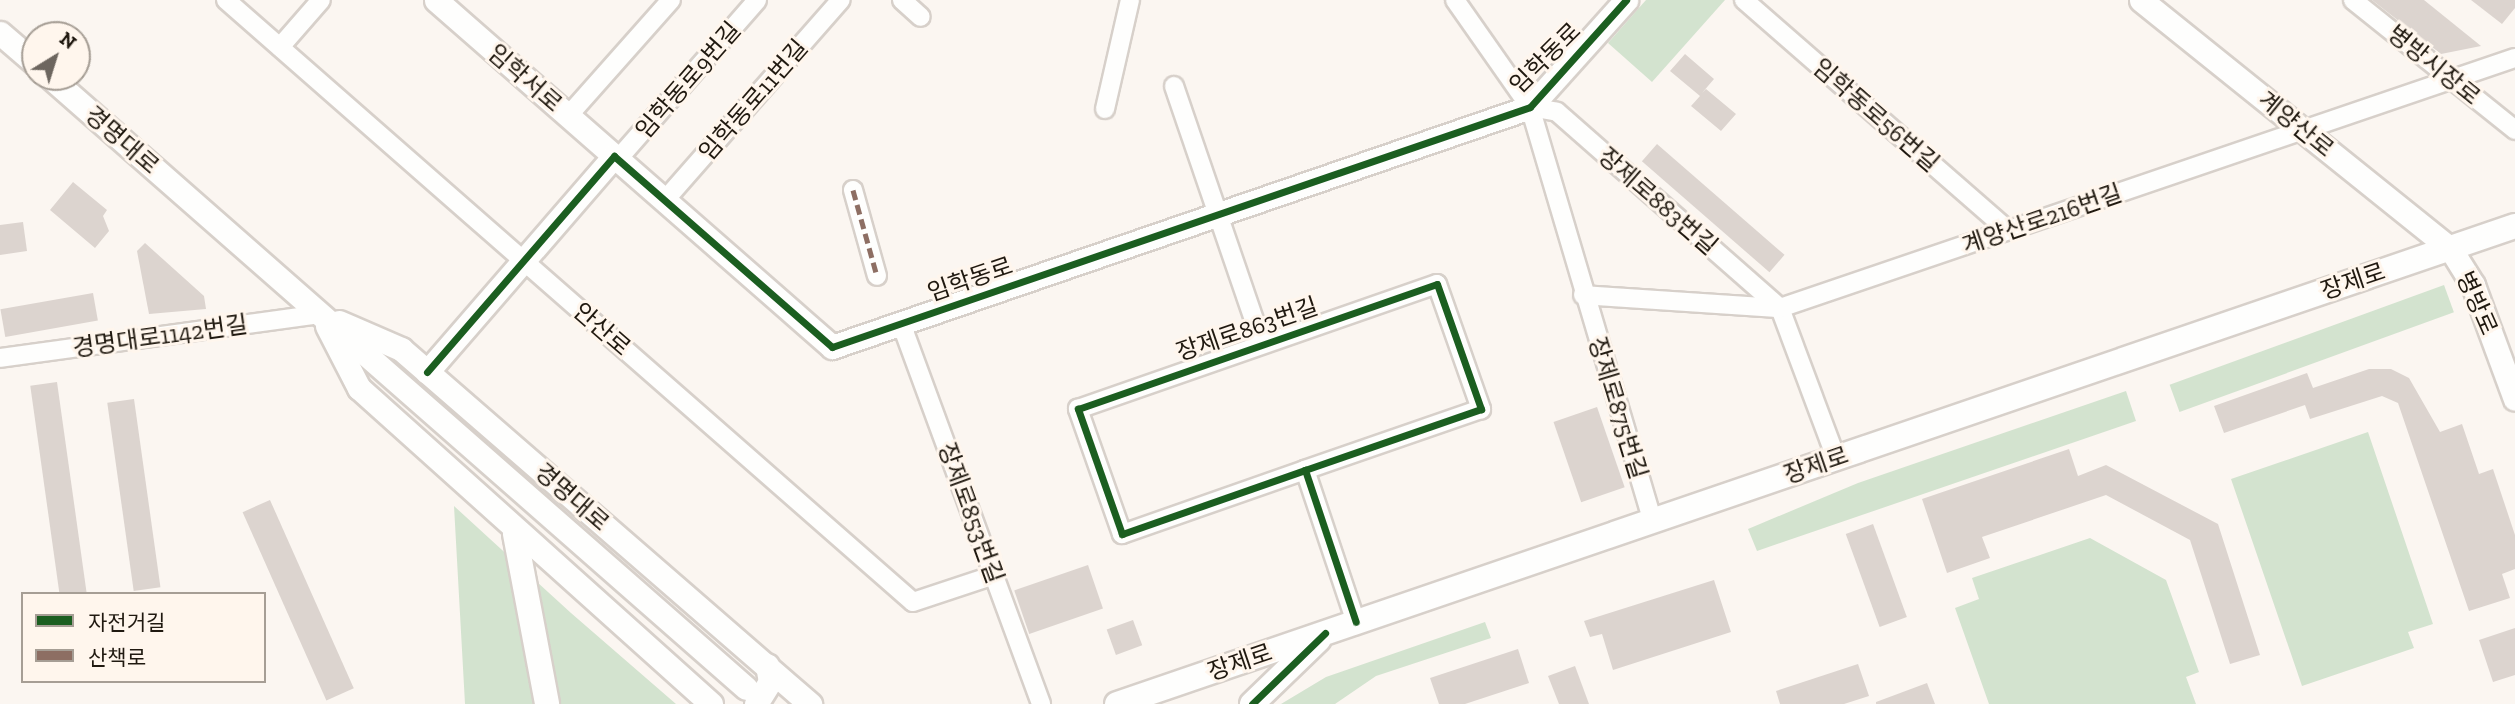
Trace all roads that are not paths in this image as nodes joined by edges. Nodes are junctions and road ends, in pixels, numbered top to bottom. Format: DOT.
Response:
graph roads {
  1 [pos="226,0"];
  2 [pos="321,0"];
  3 [pos="436,0"];
  4 [pos="671,0"];
  5 [pos="757,0"];
  6 [pos="841,0"];
  7 [pos="902,0"];
  8 [pos="1130,0"];
  9 [pos="1455,0"];
  10 [pos="1626,0"];
  11 [pos="1744,0"];
  12 [pos="2141,0"];
  13 [pos="2353,0"];
  14 [pos="921,17"];
  15 [pos="0,33"];
  16 [pos="280,47"];
  17 [pos="21,51"];
  18 [pos="2515,58"];
  19 [pos="2454,81"];
  20 [pos="1174,86"];
  21 [pos="66,91"];
  22 [pos="1530,107"];
  23 [pos="1105,109"];
  24 [pos="568,116"];
  25 [pos="2303,130"];
  26 [pos="2515,130"];
  27 [pos="616,158"];
  28 [pos="853,190"];
  29 [pos="665,200"];
  30 [pos="1219,214"];
  31 [pos="2515,226"];
  32 [pos="2008,230"];
  33 [pos="2450,248"];
  34 [pos="523,261"];
  35 [pos="877,276"];
  36 [pos="1583,295"];
  37 [pos="1780,308"];
  38 [pos="320,314"];
  39 [pos="901,323"];
  40 [pos="1262,343"];
  41 [pos="0,358"];
  42 [pos="427,372"];
  43 [pos="2515,400"];
  44 [pos="1836,458"];
  45 [pos="1305,470"];
  46 [pos="1653,521"];
  47 [pos="515,534"];
  48 [pos="994,575"];
  49 [pos="1356,622"];
  50 [pos="1325,633"];
  51 [pos="767,665"];
  52 [pos="751,696"];
  53 [pos="547,704"];
  54 [pos="711,704"];
  55 [pos="810,704"];
  56 [pos="1041,704"];
  57 [pos="1118,704"];
  58 [pos="1252,704"];
  1 -- 16 [label="street, 안산로"];
  2 -- 16 [label="street"];
  3 -- 24 [label="street, 임학서로"];
  4 -- 24 [label="street"];
  5 -- 27 [label="street, 임학동로9번길"];
  6 -- 29 [label="street, 임학동로11번길"];
  7 -- 14 [label="street"];
  8 -- 23 [label="street"];
  9 -- 22 [label="street, 장제로875번길"];
  10 -- 22 [label="street, 임학동로"];
  11 -- 32 [label="street, 임학동로56번길"];
  12 -- 25 [label="street, 계양산로"];
  13 -- 19 [label="street, 병방시장로"];
  15 -- 17 [label="street"];
  16 -- 34 [label="street, 안산로"];
  18 -- 19 [label="street, 계양산로216번길"];
  19 -- 25 [label="street, 계양산로216번길"];
  19 -- 26 [label="street, 병방시장로"];
  20 -- 30 [label="street"];
  21 -- 38 [label="street, 경명대로"];
  22 -- 30 [label="street, 임학동로"];
  22 -- 36 [label="street, 장제로875번길"];
  22 -- 37 [label="street, 장제로883번길"];
  24 -- 27 [label="street, 임학서로"];
  25 -- 32 [label="street, 계양산로216번길"];
  25 -- 33 [label="street, 계양산로"];
  27 -- 29 [label="street, 임학동로"];
  27 -- 34 [label="street"];
  28 -- 35 [label="street"];
  29 -- 39 [label="street, 임학동로"];
  30 -- 39 [label="street, 임학동로"];
  30 -- 40 [label="street"];
  31 -- 33 [label="main road, 장제로"];
  32 -- 37 [label="street, 계양산로216번길"];
  33 -- 43 [label="street, 병방로"];
  33 -- 44 [label="main road, 장제로"];
  34 -- 42 [label="street"];
  34 -- 48 [label="street, 안산로"];
  36 -- 37 [label="street, 장제로875번길"];
  36 -- 46 [label="street, 장제로875번길"];
  37 -- 44 [label="street, 장제로883번길"];
  38 -- 41 [label="street, 경명대로1142번길"];
  38 -- 42 [label="street, 경명대로"];
  38 -- 47 [label="street, 경명대로"];
  38 -- 52 [label="street, 경명대로"];
  39 -- 48 [label="street, 장제로853번길"];
  40 -- 45 [label="street, 장제로863번길"];
  40 -- 45 [label="street, 장제로863번길"];
  42 -- 51 [label="street, 경명대로"];
  44 -- 46 [label="main road, 장제로"];
  45 -- 49 [label="street"];
  46 -- 49 [label="main road, 장제로"];
  47 -- 53 [label="main road"];
  47 -- 54 [label="street, 경명대로"];
  48 -- 56 [label="street, 장제로853번길"];
  49 -- 50 [label="main road, 장제로"];
  50 -- 57 [label="main road, 장제로"];
  50 -- 58 [label="main road"];
  51 -- 52 [label="street"];
  51 -- 55 [label="street, 경명대로"];
}
